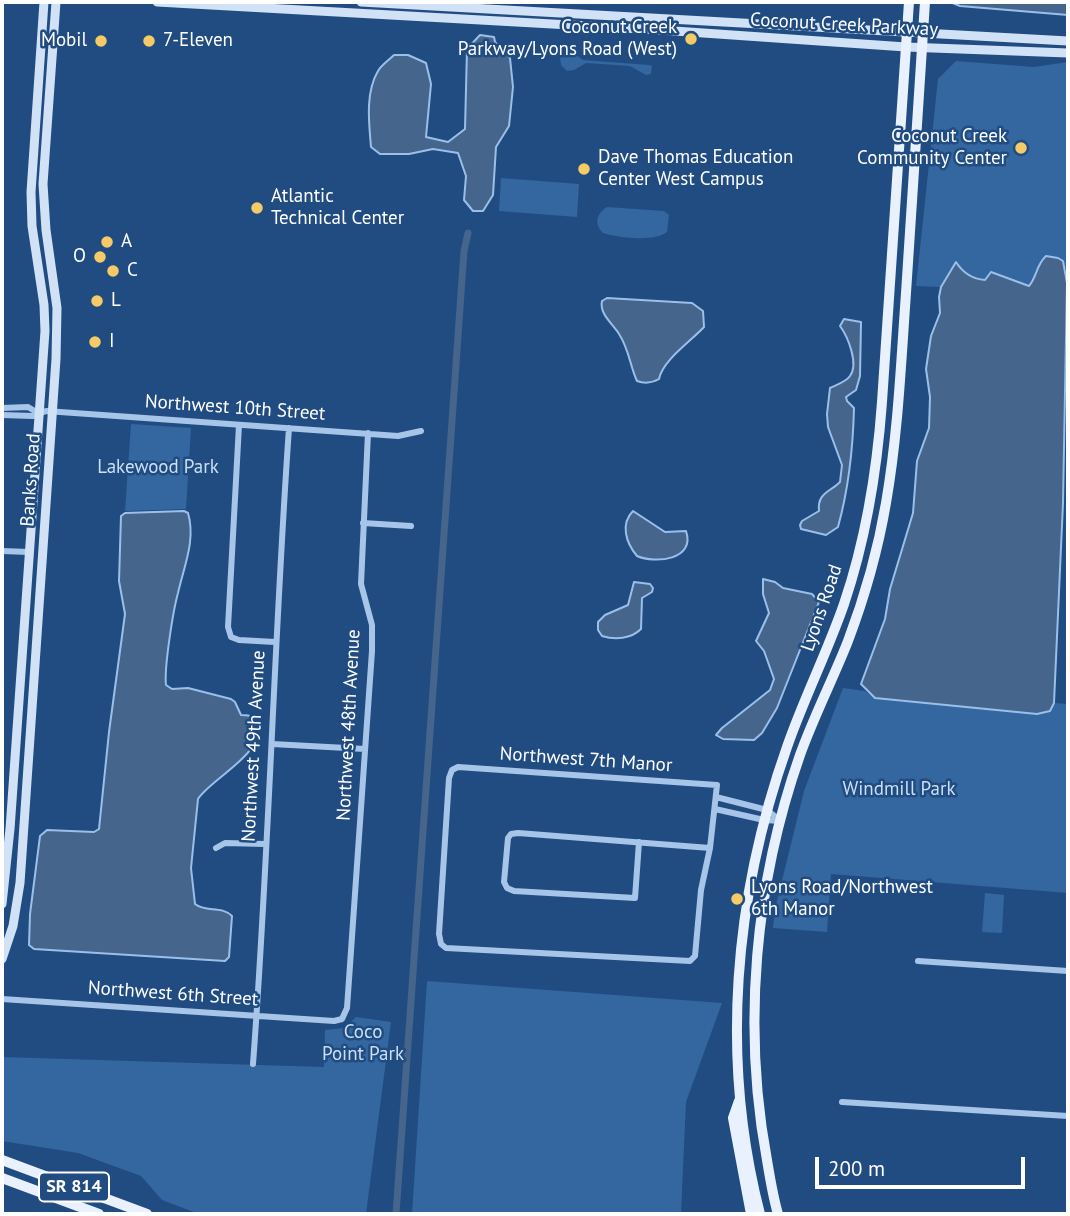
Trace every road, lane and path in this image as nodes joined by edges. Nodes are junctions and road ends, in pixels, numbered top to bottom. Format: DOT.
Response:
graph roads {
  1 [pos="44,2"];
  2 [pos="56,2"];
  3 [pos="158,2"];
  4 [pos="360,2"];
  5 [pos="909,2"];
  6 [pos="925,2"];
  7 [pos="907,32"];
  8 [pos="923,33"];
  9 [pos="1068,41"];
  10 [pos="906,47"];
  11 [pos="922,48"];
  12 [pos="1068,53"];
  13 [pos="2,408"];
  14 [pos="46,412"];
  15 [pos="2,415"];
  16 [pos="239,425"];
  17 [pos="289,428"];
  18 [pos="421,431"];
  19 [pos="368,433"];
  20 [pos="363,523"];
  21 [pos="411,526"];
  22 [pos="2,551"];
  23 [pos="29,552"];
  24 [pos="275,642"];
  25 [pos="272,744"];
  26 [pos="365,749"];
  27 [pos="716,797"];
  28 [pos="715,809"];
  29 [pos="765,815"];
  30 [pos="781,821"];
  31 [pos="9,842"];
  32 [pos="639,842"];
  33 [pos="265,844"];
  34 [pos="216,848"];
  35 [pos="710,848"];
  36 [pos="2,904"];
  37 [pos="14,917"];
  38 [pos="2,959"];
  39 [pos="918,961"];
  40 [pos="1068,971"];
  41 [pos="2,999"];
  42 [pos="257,1016"];
  43 [pos="342,1018"];
  44 [pos="253,1064"];
  45 [pos="740,1097"];
  46 [pos="842,1102"];
  47 [pos="1068,1116"];
  48 [pos="2,1160"];
  49 [pos="2,1178"];
  50 [pos="99,1214"];
  51 [pos="147,1214"];
  52 [pos="751,1214"];
  53 [pos="760,1214"];
  54 [pos="778,1214"];
  1 -- 14 [label="street, Banks Road"];
  2 -- 14 [label="street, Banks Road"];
  3 -- 10 [label="street, Coconut Creek Parkway"];
  4 -- 7 [label="street, Coconut Creek Parkway"];
  5 -- 7 [label="main road, Lyons Road"];
  6 -- 8 [label="main road, Lyons Road"];
  7 -- 8 [label="street, Coconut Creek Parkway"];
  7 -- 10 [label="main road, Lyons Road"];
  8 -- 9 [label="street, Coconut Creek Parkway"];
  8 -- 11 [label="main road, Lyons Road"];
  10 -- 11 [label="street, Coconut Creek Parkway"];
  10 -- 29 [label="main road, Lyons Road"];
  11 -- 12 [label="street, Coconut Creek Parkway"];
  11 -- 30 [label="main road, Lyons Road"];
  13 -- 14 [label="street, Banks Road"];
  14 -- 15 [label="street, Banks Road"];
  14 -- 16 [label="street, Northwest 10th Street"];
  14 -- 23 [label="street, Banks Road"];
  14 -- 37 [label="street, Banks Road"];
  16 -- 17 [label="street, Northwest 10th Street"];
  16 -- 24 [label="street"];
  17 -- 19 [label="street, Northwest 10th Street"];
  17 -- 24 [label="street, Northwest 49th Avenue"];
  18 -- 19 [label="street, Northwest 10th Street"];
  19 -- 20 [label="street, Northwest 48th Avenue"];
  20 -- 21 [label="street"];
  20 -- 26 [label="street, Northwest 48th Avenue"];
  22 -- 23 [label="street"];
  23 -- 31 [label="street, Banks Road"];
  24 -- 25 [label="street, Northwest 49th Avenue"];
  25 -- 26 [label="street"];
  25 -- 33 [label="street, Northwest 49th Avenue"];
  26 -- 43 [label="street, Northwest 48th Avenue"];
  27 -- 28 [label="street"];
  27 -- 29 [label="street"];
  27 -- 35 [label="street, Northwest 7th Manor"];
  28 -- 29 [label="street"];
  28 -- 35 [label="street"];
  29 -- 30 [label="street"];
  29 -- 45 [label="main road, Lyons Road"];
  30 -- 54 [label="main road, Lyons Road"];
  31 -- 36 [label="street, Banks Road"];
  31 -- 37 [label="street"];
  32 -- 32 [label="street"];
  32 -- 35 [label="street"];
  33 -- 34 [label="street"];
  33 -- 42 [label="street, Northwest 49th Avenue"];
  37 -- 38 [label="street, Banks Road"];
  39 -- 40 [label="street"];
  41 -- 42 [label="street, Northwest 6th Street"];
  42 -- 43 [label="street, Northwest 6th Street"];
  42 -- 44 [label="street, Northwest 49th Avenue"];
  45 -- 52 [label="main road"];
  45 -- 53 [label="main road, Lyons Road"];
  46 -- 47 [label="street"];
  48 -- 51 [label="main road, SR 814"];
  49 -- 50 [label="main road, SR 814"];
}
